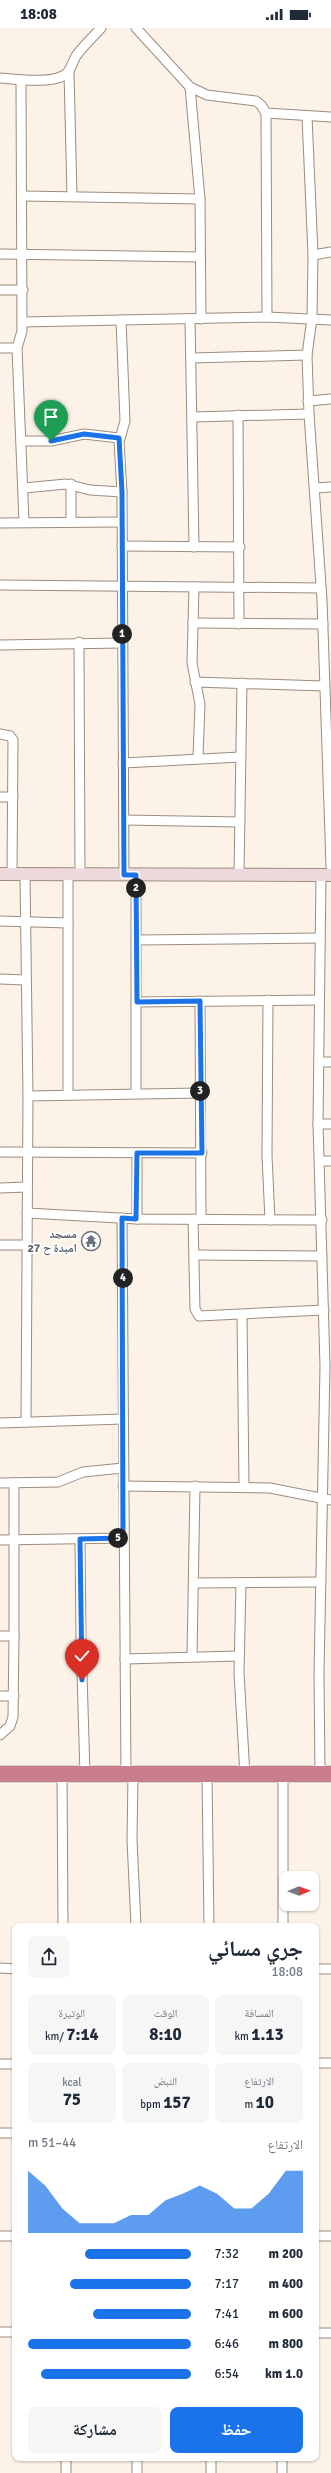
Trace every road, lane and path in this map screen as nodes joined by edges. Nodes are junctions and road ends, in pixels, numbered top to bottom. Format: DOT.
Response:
graph roads {
  1 [pos="101,28"];
  2 [pos="136,28"];
  3 [pos="68,72"];
  4 [pos="0,78"];
  5 [pos="21,80"];
  6 [pos="190,86"];
  7 [pos="266,113"];
  8 [pos="307,116"];
  9 [pos="331,117"];
  10 [pos="23,196"];
  11 [pos="72,196"];
  12 [pos="200,199"];
  13 [pos="331,252"];
  14 [pos="0,254"];
  15 [pos="23,254"];
  16 [pos="313,255"];
  17 [pos="200,257"];
  18 [pos="0,290"];
  19 [pos="23,290"];
  20 [pos="267,317"];
  21 [pos="312,318"];
  22 [pos="190,319"];
  23 [pos="201,319"];
  24 [pos="121,320"];
  25 [pos="331,320"];
  26 [pos="22,322"];
  27 [pos="0,348"];
  28 [pos="18,348"];
  29 [pos="307,355"];
  30 [pos="192,358"];
  31 [pos="331,399"];
  32 [pos="308,401"];
  33 [pos="309,414"];
  34 [pos="238,415"];
  35 [pos="193,417"];
  36 [pos="119,438"];
  37 [pos="22,441"];
  38 [pos="71,484"];
  39 [pos="331,486"];
  40 [pos="24,488"];
  41 [pos="315,488"];
  42 [pos="122,492"];
  43 [pos="24,522"];
  44 [pos="71,522"];
  45 [pos="121,522"];
  46 [pos="0,523"];
  47 [pos="122,546"];
  48 [pos="194,547"];
  49 [pos="240,547"];
  50 [pos="0,586"];
  51 [pos="122,586"];
  52 [pos="240,586"];
  53 [pos="194,587"];
  54 [pos="321,588"];
  55 [pos="326,600"];
  56 [pos="193,623"];
  57 [pos="239,624"];
  58 [pos="323,624"];
  59 [pos="79,642"];
  60 [pos="122,643"];
  61 [pos="0,645"];
  62 [pos="195,682"];
  63 [pos="242,683"];
  64 [pos="324,686"];
  65 [pos="0,734"];
  66 [pos="328,744"];
  67 [pos="241,757"];
  68 [pos="198,758"];
  69 [pos="123,762"];
  70 [pos="0,797"];
  71 [pos="12,797"];
  72 [pos="124,820"];
  73 [pos="240,822"];
  74 [pos="331,866"];
  75 [pos="6,874"];
  76 [pos="25,874"];
  77 [pos="74,875"];
  78 [pos="130,875"];
  79 [pos="239,875"];
  80 [pos="326,875"];
  81 [pos="0,921"];
  82 [pos="25,921"];
  83 [pos="68,923"];
  84 [pos="320,938"];
  85 [pos="137,940"];
  86 [pos="0,979"];
  87 [pos="26,980"];
  88 [pos="268,1000"];
  89 [pos="319,1000"];
  90 [pos="200,1001"];
  91 [pos="137,1002"];
  92 [pos="319,1062"];
  93 [pos="331,1062"];
  94 [pos="200,1092"];
  95 [pos="136,1093"];
  96 [pos="68,1095"];
  97 [pos="28,1096"];
  98 [pos="318,1124"];
  99 [pos="331,1124"];
  100 [pos="0,1152"];
  101 [pos="27,1152"];
  102 [pos="137,1153"];
  103 [pos="202,1153"];
  104 [pos="320,1161"];
  105 [pos="331,1161"];
  106 [pos="27,1187"];
  107 [pos="0,1188"];
  108 [pos="27,1213"];
  109 [pos="122,1218"];
  110 [pos="136,1219"];
  111 [pos="197,1219"];
  112 [pos="270,1220"];
  113 [pos="322,1220"];
  114 [pos="0,1245"];
  115 [pos="27,1245"];
  116 [pos="194,1255"];
  117 [pos="322,1256"];
  118 [pos="324,1310"];
  119 [pos="242,1314"];
  120 [pos="328,1342"];
  121 [pos="327,1404"];
  122 [pos="123,1419"];
  123 [pos="26,1422"];
  124 [pos="0,1423"];
  125 [pos="326,1442"];
  126 [pos="123,1468"];
  127 [pos="14,1482"];
  128 [pos="0,1483"];
  129 [pos="123,1486"];
  130 [pos="195,1486"];
  131 [pos="244,1487"];
  132 [pos="327,1499"];
  133 [pos="123,1538"];
  134 [pos="80,1539"];
  135 [pos="0,1540"];
  136 [pos="15,1540"];
  137 [pos="326,1560"];
  138 [pos="321,1582"];
  139 [pos="195,1583"];
  140 [pos="241,1583"];
  141 [pos="0,1636"];
  142 [pos="14,1636"];
  143 [pos="192,1656"];
  144 [pos="238,1656"];
  145 [pos="125,1659"];
  146 [pos="0,1696"];
  147 [pos="14,1696"];
  148 [pos="0,1736"];
  149 [pos="0,1774"];
  150 [pos="62,1774"];
  151 [pos="326,1774"];
  152 [pos="86,1775"];
  153 [pos="130,1775"];
  154 [pos="207,1775"];
  155 [pos="245,1775"];
  156 [pos="283,1775"];
  157 [pos="63,1923"];
  158 [pos="136,1923"];
  159 [pos="209,1923"];
  160 [pos="283,1923"];
  161 [pos="0,1968"];
  162 [pos="12,1968"];
  163 [pos="319,1969"];
  164 [pos="331,1969"];
  165 [pos="319,2063"];
  166 [pos="331,2063"];
  167 [pos="0,2064"];
  168 [pos="12,2064"];
  169 [pos="0,2133"];
  170 [pos="12,2133"];
  171 [pos="0,2236"];
  172 [pos="12,2236"];
  173 [pos="319,2236"];
  174 [pos="331,2236"];
  175 [pos="0,2332"];
  176 [pos="12,2332"];
  177 [pos="319,2333"];
  178 [pos="331,2333"];
  179 [pos="66,2461"];
  180 [pos="137,2461"];
  181 [pos="211,2461"];
  182 [pos="282,2461"];
  183 [pos="66,2473"];
  184 [pos="137,2473"];
  185 [pos="211,2473"];
  186 [pos="282,2473"];
  1 -- 3 [label="street"];
  2 -- 6 [label="street"];
  3 -- 5 [label="street"];
  3 -- 11 [label="street"];
  4 -- 5 [label="street"];
  5 -- 10 [label="street"];
  6 -- 7 [label="street"];
  6 -- 12 [label="street"];
  7 -- 8 [label="street"];
  7 -- 20 [label="street"];
  8 -- 9 [label="street"];
  8 -- 16 [label="street"];
  10 -- 11 [label="street"];
  10 -- 15 [label="street"];
  11 -- 12 [label="street"];
  12 -- 17 [label="street"];
  13 -- 16 [label="street"];
  14 -- 15 [label="street"];
  15 -- 17 [label="street"];
  15 -- 19 [label="street"];
  16 -- 21 [label="street"];
  17 -- 23 [label="street"];
  18 -- 19 [label="street"];
  19 -- 26 [label="street"];
  20 -- 21 [label="street"];
  20 -- 23 [label="street"];
  21 -- 25 [label="street"];
  21 -- 29 [label="street"];
  22 -- 23 [label="street"];
  22 -- 24 [label="street"];
  22 -- 30 [label="street"];
  24 -- 26 [label="street"];
  24 -- 36 [label="street"];
  26 -- 28 [label="street"];
  27 -- 28 [label="street"];
  28 -- 37 [label="street"];
  29 -- 30 [label="street"];
  29 -- 32 [label="street"];
  30 -- 35 [label="street"];
  31 -- 32 [label="street"];
  32 -- 33 [label="street"];
  33 -- 34 [label="street"];
  33 -- 41 [label="street"];
  34 -- 35 [label="street"];
  34 -- 49 [label="street"];
  35 -- 48 [label="street"];
  36 -- 37 [label="street"];
  36 -- 42 [label="street"];
  37 -- 40 [label="street"];
  38 -- 40 [label="street"];
  38 -- 42 [label="street"];
  38 -- 44 [label="street"];
  39 -- 41 [label="street"];
  40 -- 43 [label="street"];
  41 -- 54 [label="street"];
  42 -- 45 [label="street"];
  43 -- 44 [label="street"];
  43 -- 46 [label="street"];
  44 -- 45 [label="street"];
  45 -- 47 [label="street"];
  47 -- 48 [label="street"];
  47 -- 51 [label="street"];
  48 -- 49 [label="street"];
  49 -- 52 [label="street"];
  50 -- 51 [label="street"];
  51 -- 53 [label="street"];
  51 -- 60 [label="street"];
  52 -- 53 [label="street"];
  52 -- 54 [label="street"];
  52 -- 57 [label="street"];
  53 -- 56 [label="street"];
  54 -- 55 [label="street"];
  55 -- 58 [label="street"];
  56 -- 57 [label="street"];
  56 -- 62 [label="street"];
  57 -- 58 [label="street"];
  58 -- 64 [label="street"];
  59 -- 60 [label="street"];
  59 -- 61 [label="street"];
  59 -- 77 [label="street"];
  60 -- 69 [label="street"];
  62 -- 63 [label="street"];
  62 -- 68 [label="street"];
  63 -- 64 [label="street"];
  63 -- 67 [label="street"];
  64 -- 66 [label="street"];
  65 -- 71 [label="street"];
  66 -- 74 [label="street"];
  67 -- 68 [label="street"];
  67 -- 73 [label="street"];
  68 -- 69 [label="street"];
  69 -- 72 [label="street"];
  70 -- 71 [label="street"];
  71 -- 75 [label="street"];
  72 -- 73 [label="street"];
  72 -- 78 [label="street"];
  73 -- 79 [label="street"];
  75 -- 76 [label="street"];
  76 -- 77 [label="street"];
  76 -- 82 [label="street"];
  77 -- 78 [label="street"];
  77 -- 83 [label="street"];
  78 -- 79 [label="street"];
  78 -- 85 [label="street"];
  79 -- 80 [label="street"];
  80 -- 84 [label="street"];
  81 -- 82 [label="street"];
  82 -- 83 [label="street"];
  82 -- 87 [label="street"];
  83 -- 96 [label="street"];
  84 -- 85 [label="street"];
  84 -- 89 [label="street"];
  85 -- 91 [label="street"];
  86 -- 87 [label="street"];
  87 -- 97 [label="street"];
  88 -- 89 [label="street"];
  88 -- 90 [label="street"];
  88 -- 112 [label="street"];
  89 -- 92 [label="street"];
  90 -- 91 [label="street"];
  90 -- 94 [label="street"];
  91 -- 95 [label="street"];
  92 -- 93 [label="street"];
  92 -- 98 [label="street"];
  94 -- 95 [label="street"];
  94 -- 103 [label="street"];
  95 -- 96 [label="street"];
  96 -- 97 [label="street"];
  97 -- 101 [label="street"];
  98 -- 99 [label="street"];
  98 -- 104 [label="street"];
  100 -- 101 [label="street"];
  101 -- 102 [label="street"];
  101 -- 106 [label="street"];
  102 -- 103 [label="street"];
  102 -- 110 [label="street"];
  103 -- 111 [label="street"];
  104 -- 105 [label="street"];
  104 -- 113 [label="street"];
  106 -- 107 [label="street"];
  106 -- 108 [label="street"];
  108 -- 109 [label="street"];
  108 -- 115 [label="street"];
  109 -- 110 [label="street"];
  109 -- 122 [label="street"];
  110 -- 111 [label="street"];
  111 -- 112 [label="street"];
  111 -- 116 [label="street"];
  112 -- 113 [label="street"];
  113 -- 117 [label="street"];
  114 -- 115 [label="street"];
  115 -- 123 [label="street"];
  116 -- 117 [label="street"];
  116 -- 119 [label="street"];
  117 -- 118 [label="street"];
  118 -- 119 [label="street"];
  118 -- 120 [label="street"];
  119 -- 131 [label="street"];
  120 -- 121 [label="street"];
  121 -- 125 [label="street"];
  122 -- 123 [label="street"];
  122 -- 126 [label="street"];
  123 -- 124 [label="street"];
  125 -- 132 [label="street"];
  126 -- 127 [label="street"];
  126 -- 129 [label="street"];
  127 -- 128 [label="street"];
  127 -- 136 [label="street"];
  129 -- 130 [label="street"];
  129 -- 133 [label="street"];
  130 -- 131 [label="street"];
  130 -- 139 [label="street"];
  131 -- 132 [label="street"];
  132 -- 137 [label="street"];
  133 -- 134 [label="street"];
  133 -- 145 [label="street"];
  134 -- 136 [label="street"];
  134 -- 152 [label="street"];
  135 -- 136 [label="street"];
  136 -- 142 [label="street"];
  137 -- 138 [label="street"];
  138 -- 140 [label="street"];
  138 -- 151 [label="street"];
  139 -- 140 [label="street"];
  139 -- 143 [label="street"];
  140 -- 144 [label="street"];
  141 -- 142 [label="street"];
  142 -- 147 [label="street"];
  143 -- 144 [label="street"];
  143 -- 145 [label="street"];
  144 -- 155 [label="street"];
  145 -- 153 [label="street"];
  146 -- 147 [label="street"];
  147 -- 148 [label="street"];
  149 -- 150 [label="highway"];
  150 -- 152 [label="highway"];
  150 -- 157 [label="street"];
  151 -- 156 [label="highway"];
  152 -- 153 [label="highway"];
  153 -- 154 [label="highway"];
  153 -- 158 [label="street"];
  154 -- 155 [label="highway"];
  154 -- 159 [label="street"];
  155 -- 156 [label="highway"];
  156 -- 160 [label="street"];
  161 -- 162 [label="street"];
  163 -- 164 [label="street"];
  165 -- 166 [label="street"];
  167 -- 168 [label="street"];
  169 -- 170 [label="street"];
  171 -- 172 [label="street"];
  173 -- 174 [label="street"];
  175 -- 176 [label="street"];
  177 -- 178 [label="street"];
  179 -- 183 [label="street"];
  180 -- 184 [label="street"];
  181 -- 185 [label="street"];
  182 -- 186 [label="street"];
}
